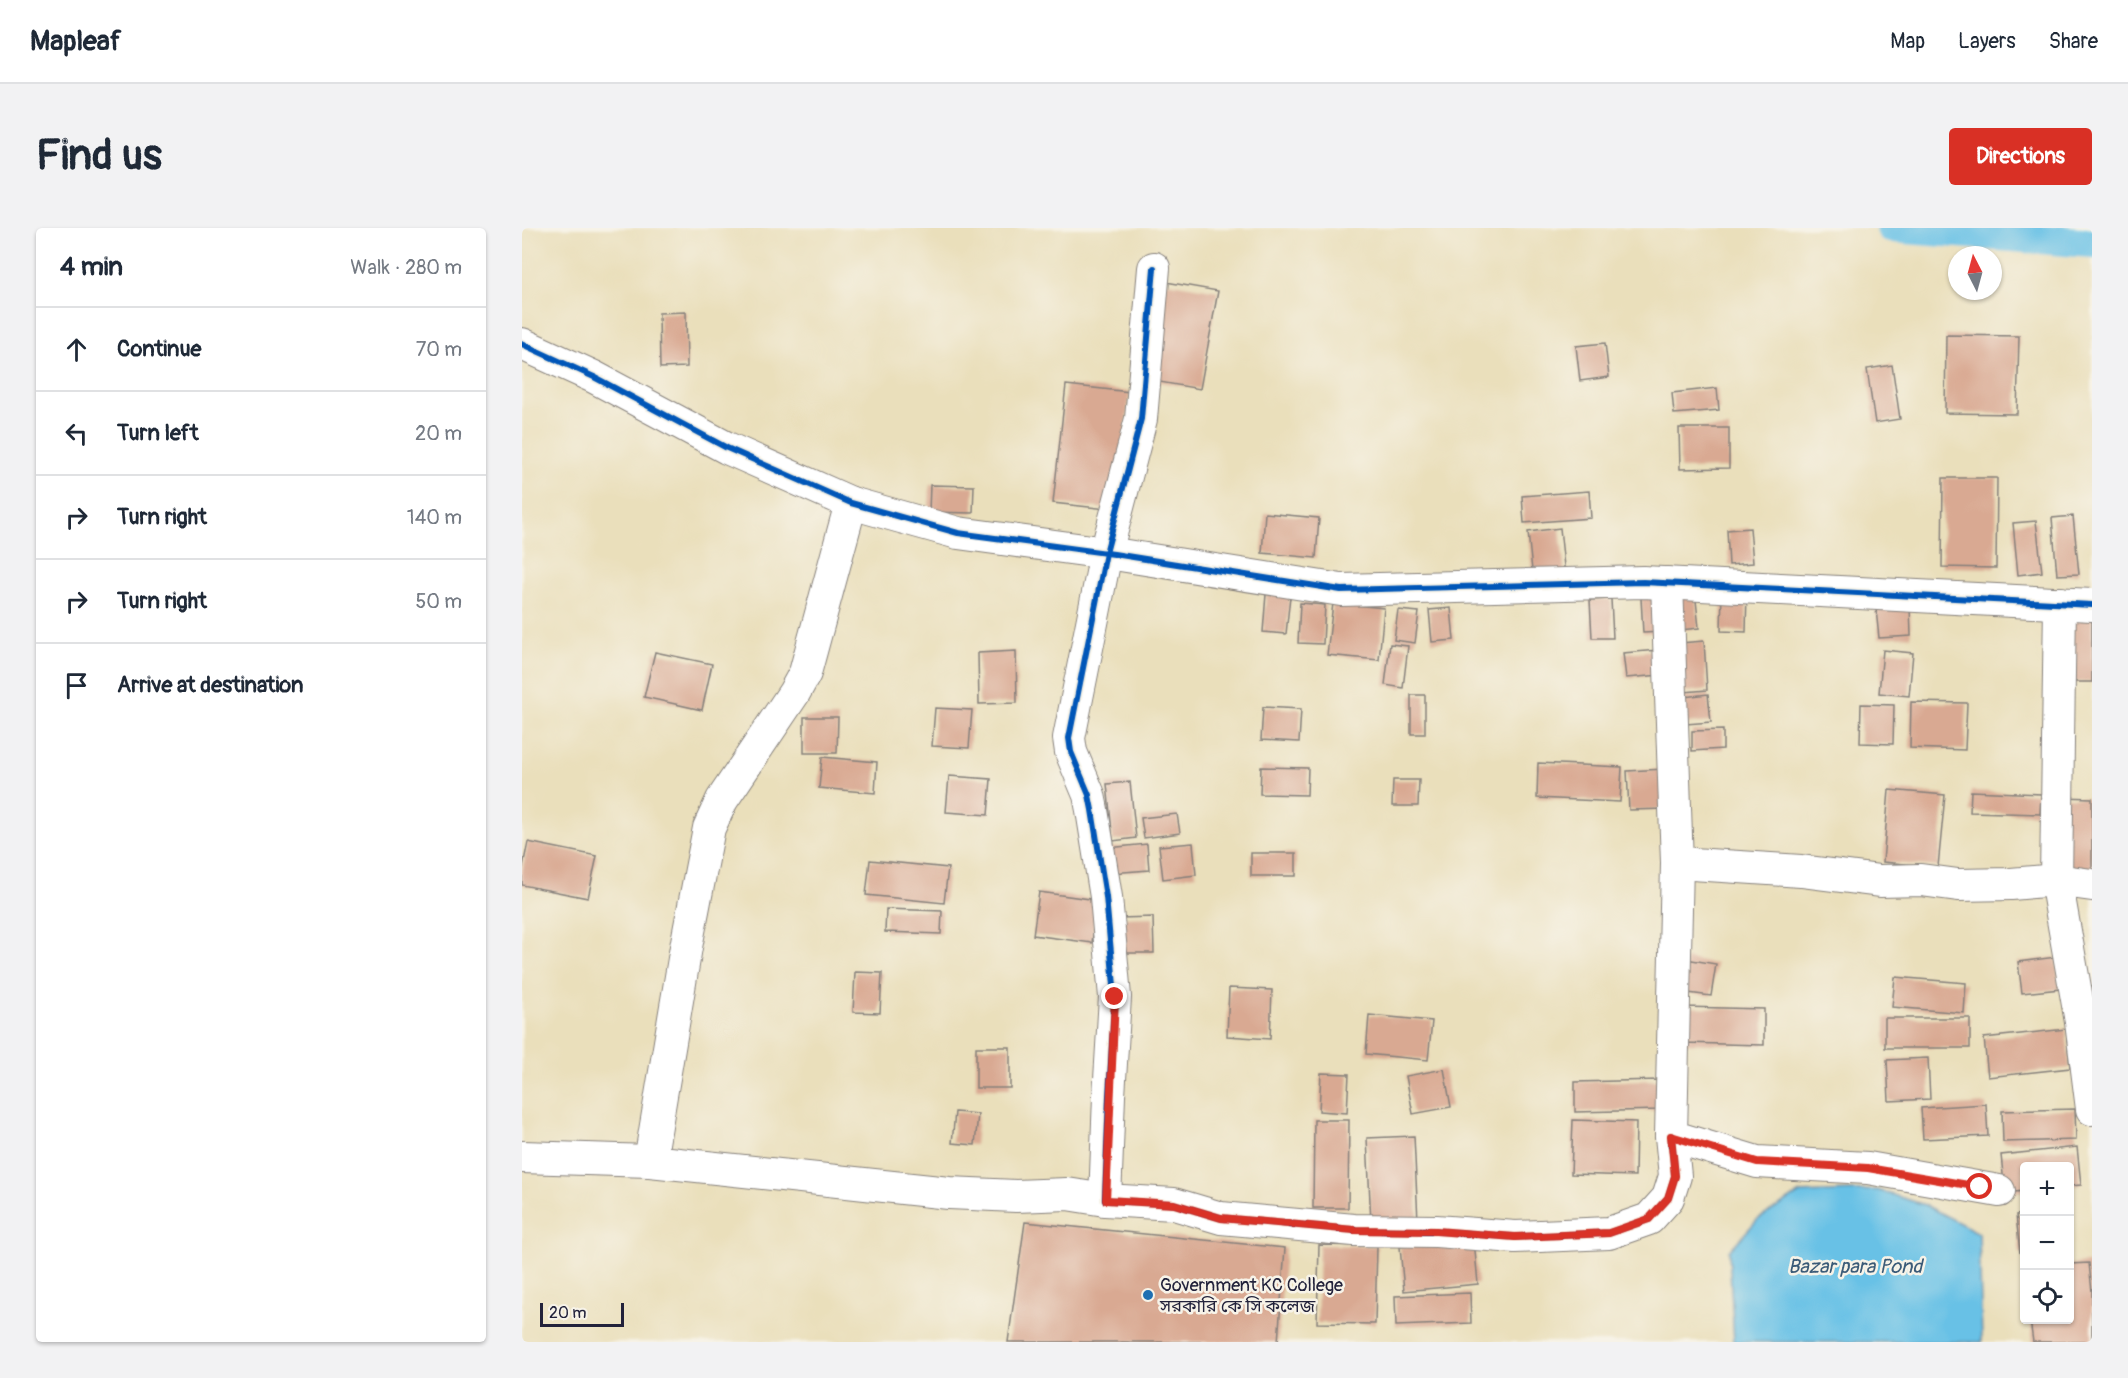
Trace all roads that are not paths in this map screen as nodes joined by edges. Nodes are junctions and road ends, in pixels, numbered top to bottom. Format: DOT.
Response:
graph roads {
  1 [pos="1154,268"];
  2 [pos="522,344"];
  3 [pos="851,503"];
  4 [pos="1106,553"];
  5 [pos="1667,583"];
  6 [pos="2060,603"];
  7 [pos="2092,605"];
  8 [pos="1677,863"];
  9 [pos="2056,880"];
  10 [pos="2092,885"];
  11 [pos="2092,1109"];
  12 [pos="1671,1136"];
  13 [pos="522,1157"];
  14 [pos="650,1161"];
  15 [pos="1999,1191"];
  16 [pos="1106,1200"];
  1 -- 4 [label="street"];
  2 -- 3 [label="street"];
  3 -- 4 [label="street"];
  3 -- 14 [label="street"];
  4 -- 5 [label="street"];
  4 -- 16 [label="street"];
  5 -- 6 [label="street"];
  5 -- 8 [label="street"];
  6 -- 7 [label="street"];
  6 -- 9 [label="street"];
  8 -- 9 [label="street"];
  8 -- 12 [label="street"];
  9 -- 10 [label="street"];
  9 -- 11 [label="street"];
  12 -- 15 [label="street"];
  12 -- 16 [label="street"];
  13 -- 14 [label="street"];
  14 -- 16 [label="street"];
}
